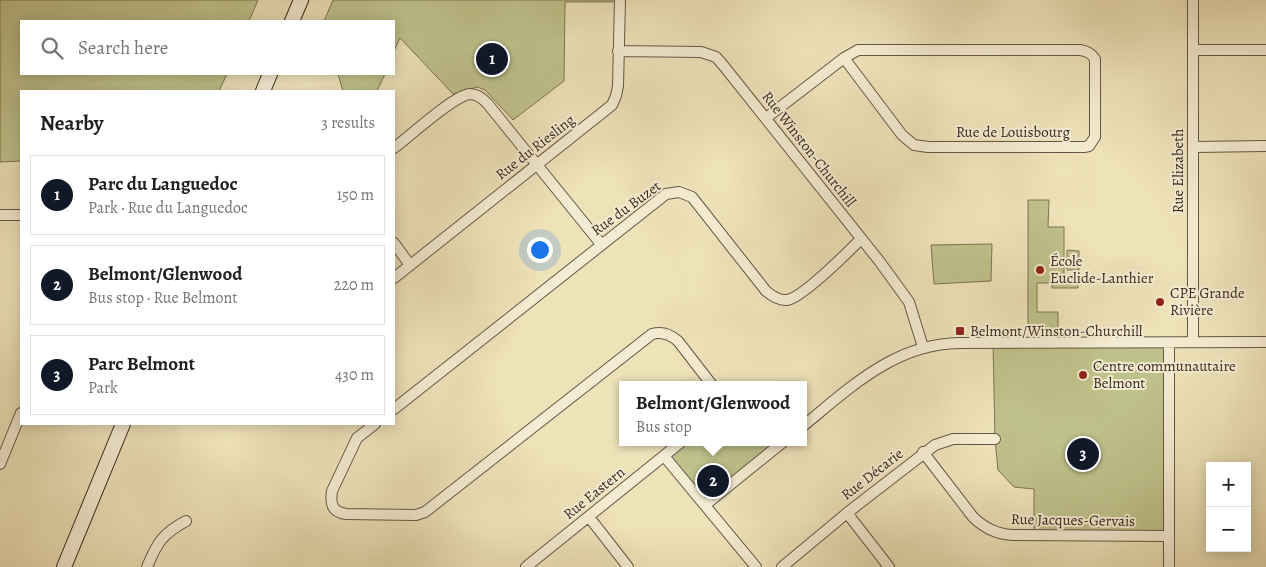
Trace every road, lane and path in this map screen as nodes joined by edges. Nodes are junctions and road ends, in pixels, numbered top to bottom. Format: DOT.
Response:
graph roads {
  1 [pos="301,0"];
  2 [pos="620,0"];
  3 [pos="1193,0"];
  4 [pos="292,20"];
  5 [pos="1193,50"];
  6 [pos="1266,50"];
  7 [pos="618,51"];
  8 [pos="844,58"];
  9 [pos="270,75"];
  10 [pos="263,90"];
  11 [pos="766,118"];
  12 [pos="1266,146"];
  13 [pos="395,147"];
  14 [pos="1193,147"];
  15 [pos="537,164"];
  16 [pos="0,214"];
  17 [pos="20,215"];
  18 [pos="861,239"];
  19 [pos="602,244"];
  20 [pos="395,245"];
  21 [pos="410,265"];
  22 [pos="395,277"];
  23 [pos="1169,342"];
  24 [pos="1193,342"];
  25 [pos="1266,342"];
  26 [pos="923,347"];
  27 [pos="709,381"];
  28 [pos="395,408"];
  29 [pos="20,415"];
  30 [pos="807,423"];
  31 [pos="123,425"];
  32 [pos="374,425"];
  33 [pos="995,439"];
  34 [pos="676,446"];
  35 [pos="778,446"];
  36 [pos="923,452"];
  37 [pos="664,456"];
  38 [pos="0,464"];
  39 [pos="704,505"];
  40 [pos="847,513"];
  41 [pos="589,516"];
  42 [pos="186,521"];
  43 [pos="1169,536"];
  44 [pos="64,567"];
  45 [pos="147,567"];
  46 [pos="526,567"];
  47 [pos="628,567"];
  48 [pos="756,567"];
  49 [pos="782,567"];
  50 [pos="890,567"];
  51 [pos="1169,567"];
  1 -- 4 [label="main road"];
  2 -- 7 [label="street, Rue du Riesling"];
  3 -- 5 [label="street, Rue Elizabeth"];
  5 -- 6 [label="street"];
  5 -- 14 [label="street, Rue Elizabeth"];
  7 -- 11 [label="street, Rue Winston-Churchill"];
  7 -- 15 [label="street, Rue du Riesling"];
  8 -- 8 [label="street, Rue de Louisbourg"];
  8 -- 11 [label="street, Rue de Louisbourg"];
  9 -- 10 [label="main road"];
  11 -- 18 [label="street, Rue Winston-Churchill"];
  12 -- 14 [label="street"];
  13 -- 15 [label="street"];
  14 -- 24 [label="street, Rue Elizabeth"];
  15 -- 19 [label="street"];
  15 -- 21 [label="street, Rue du Riesling"];
  16 -- 17 [label="street"];
  18 -- 19 [label="street, Rue du Buzet"];
  18 -- 26 [label="street, Rue Winston-Churchill"];
  19 -- 28 [label="street, Rue du Buzet"];
  20 -- 21 [label="street"];
  21 -- 22 [label="street, Rue du Riesling"];
  23 -- 24 [label="street"];
  23 -- 26 [label="street"];
  23 -- 43 [label="street"];
  24 -- 25 [label="street"];
  26 -- 30 [label="street"];
  27 -- 32 [label="street"];
  29 -- 38 [label="street"];
  31 -- 44 [label="main road"];
  33 -- 36 [label="street, Rue Décarie"];
  34 -- 37 [label="street, Rue Eastern"];
  35 -- 39 [label="street"];
  36 -- 40 [label="street, Rue Décarie"];
  36 -- 43 [label="street, Rue Jacques-Gervais"];
  37 -- 39 [label="street"];
  37 -- 41 [label="street, Rue Eastern"];
  39 -- 48 [label="street"];
  40 -- 49 [label="street, Rue Décarie"];
  40 -- 50 [label="street"];
  41 -- 46 [label="street, Rue Eastern"];
  41 -- 47 [label="street"];
  42 -- 45 [label="street"];
  43 -- 51 [label="street"];
}
